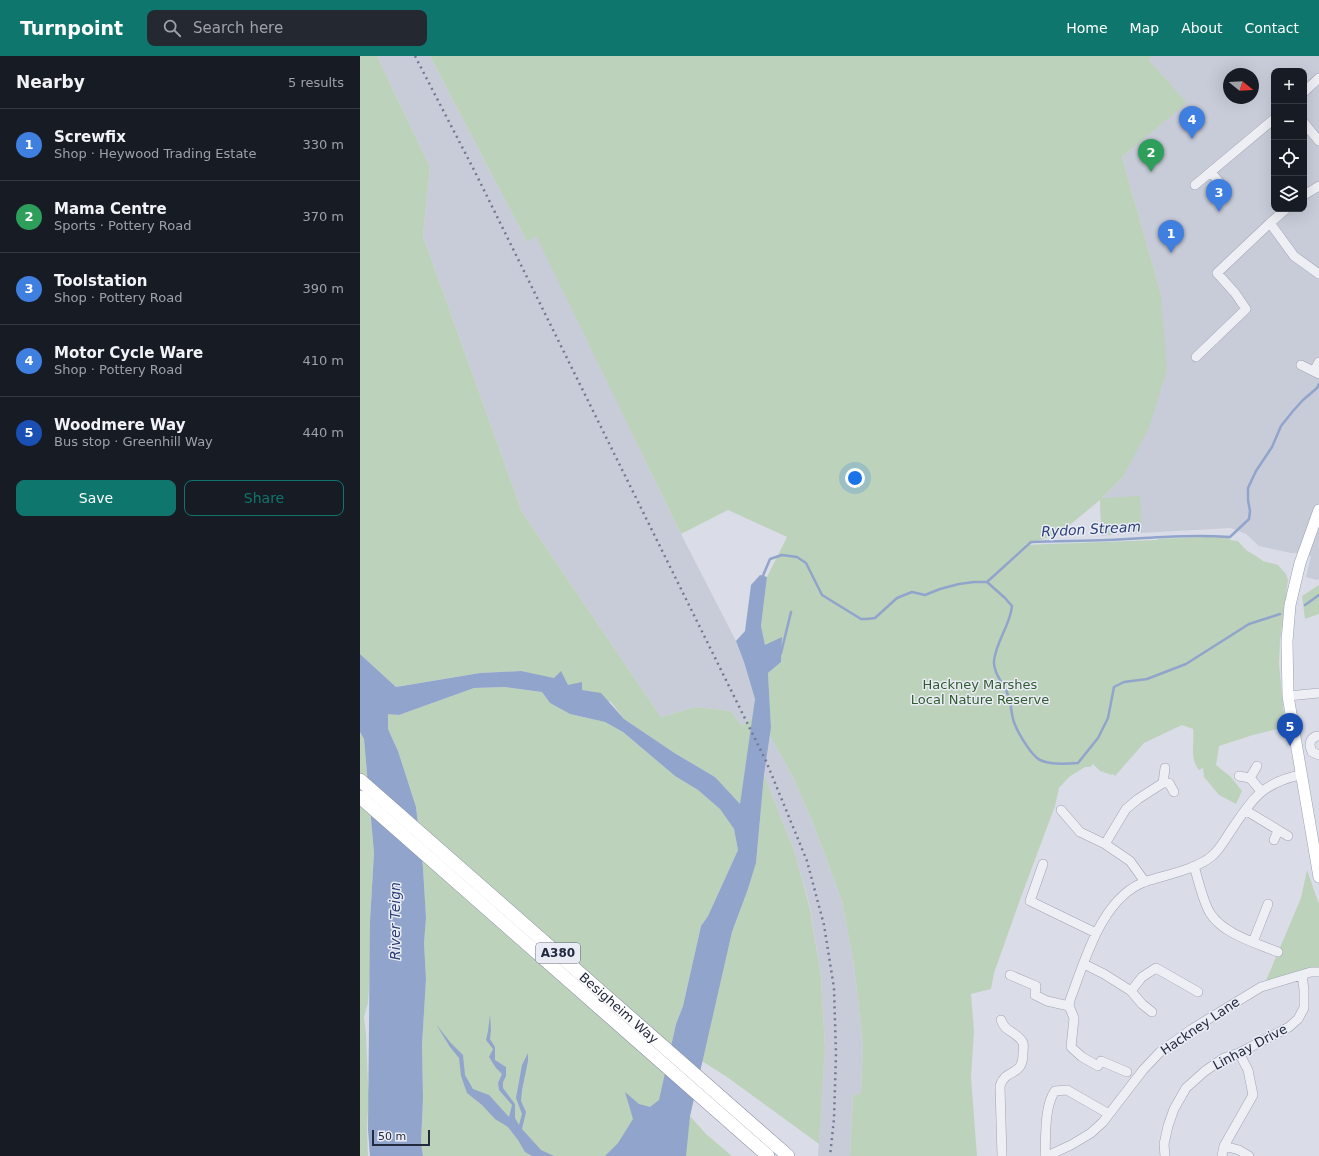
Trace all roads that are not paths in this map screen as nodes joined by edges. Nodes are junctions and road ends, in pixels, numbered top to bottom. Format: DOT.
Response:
graph roads {
  1 [pos="1319,78"];
  2 [pos="1307,89"];
  3 [pos="1271,122"];
  4 [pos="1307,127"];
  5 [pos="1319,141"];
  6 [pos="1211,172"];
  7 [pos="1195,185"];
  8 [pos="1319,186"];
  9 [pos="1224,188"];
  10 [pos="1307,193"];
  11 [pos="1283,212"];
  12 [pos="1270,223"];
  13 [pos="1319,274"];
  14 [pos="1196,357"];
  15 [pos="1319,362"];
  16 [pos="1302,365"];
  17 [pos="1316,373"];
  18 [pos="1319,510"];
  19 [pos="1319,693"];
  20 [pos="1288,696"];
  21 [pos="1319,736"];
  22 [pos="1319,755"];
  23 [pos="1257,766"];
  24 [pos="1165,768"];
  25 [pos="1300,774"];
  26 [pos="1238,776"];
  27 [pos="1250,778"];
  28 [pos="360,780"];
  29 [pos="1163,784"];
  30 [pos="1261,791"];
  31 [pos="1174,792"];
  32 [pos="360,797"];
  33 [pos="1061,810"];
  34 [pos="1245,810"];
  35 [pos="1314,824"];
  36 [pos="1278,830"];
  37 [pos="1288,836"];
  38 [pos="1274,840"];
  39 [pos="1105,844"];
  40 [pos="1043,864"];
  41 [pos="1194,866"];
  42 [pos="1319,877"];
  43 [pos="1145,882"];
  44 [pos="1268,904"];
  45 [pos="1096,932"];
  46 [pos="1252,942"];
  47 [pos="1278,952"];
  48 [pos="1084,964"];
  49 [pos="1319,972"];
  50 [pos="1302,975"];
  51 [pos="1010,976"];
  52 [pos="1131,991"];
  53 [pos="1198,992"];
  54 [pos="1069,1006"];
  55 [pos="1152,1012"];
  56 [pos="1001,1020"];
  57 [pos="1239,1053"];
  58 [pos="1127,1072"];
  59 [pos="1109,1114"];
  60 [pos="1224,1146"];
  61 [pos="768,1156"];
  62 [pos="788,1156"];
  63 [pos="1002,1156"];
  64 [pos="1046,1156"];
  65 [pos="1165,1156"];
  66 [pos="1222,1156"];
  67 [pos="1249,1156"];
  1 -- 2 [label="street"];
  3 -- 6 [label="street"];
  4 -- 5 [label="street"];
  6 -- 7 [label="street"];
  6 -- 9 [label="street"];
  8 -- 10 [label="street"];
  11 -- 12 [label="street"];
  12 -- 13 [label="street"];
  12 -- 14 [label="street"];
  15 -- 17 [label="street"];
  16 -- 17 [label="street"];
  18 -- 20 [label="main road"];
  19 -- 20 [label="street"];
  20 -- 25 [label="main road"];
  21 -- 22 [label="street"];
  23 -- 27 [label="street"];
  24 -- 29 [label="street"];
  25 -- 30 [label="street"];
  25 -- 35 [label="main road"];
  26 -- 27 [label="street"];
  27 -- 30 [label="street"];
  28 -- 62 [label="highway, Besigheim Way / A380"];
  29 -- 31 [label="street"];
  29 -- 39 [label="street"];
  30 -- 34 [label="street"];
  32 -- 61 [label="highway, Besigheim Way / A380"];
  33 -- 39 [label="street"];
  34 -- 36 [label="street"];
  34 -- 41 [label="street"];
  35 -- 42 [label="main road"];
  36 -- 37 [label="street"];
  36 -- 38 [label="street"];
  39 -- 43 [label="street"];
  40 -- 45 [label="street"];
  41 -- 43 [label="street"];
  41 -- 46 [label="street"];
  43 -- 45 [label="street"];
  44 -- 46 [label="street"];
  45 -- 48 [label="street"];
  46 -- 47 [label="street"];
  48 -- 52 [label="street"];
  48 -- 54 [label="street"];
  49 -- 50 [label="street, Hackney Lane"];
  50 -- 57 [label="street, Linhay Drive"];
  50 -- 59 [label="street, Hackney Lane"];
  51 -- 54 [label="street"];
  52 -- 53 [label="street"];
  52 -- 55 [label="street"];
  54 -- 58 [label="street"];
  56 -- 63 [label="street"];
  57 -- 60 [label="street"];
  57 -- 65 [label="street, Linhay Drive"];
  59 -- 64 [label="street, Hackney Lane"];
  59 -- 64 [label="street"];
  60 -- 66 [label="street"];
  60 -- 67 [label="street"];
}
